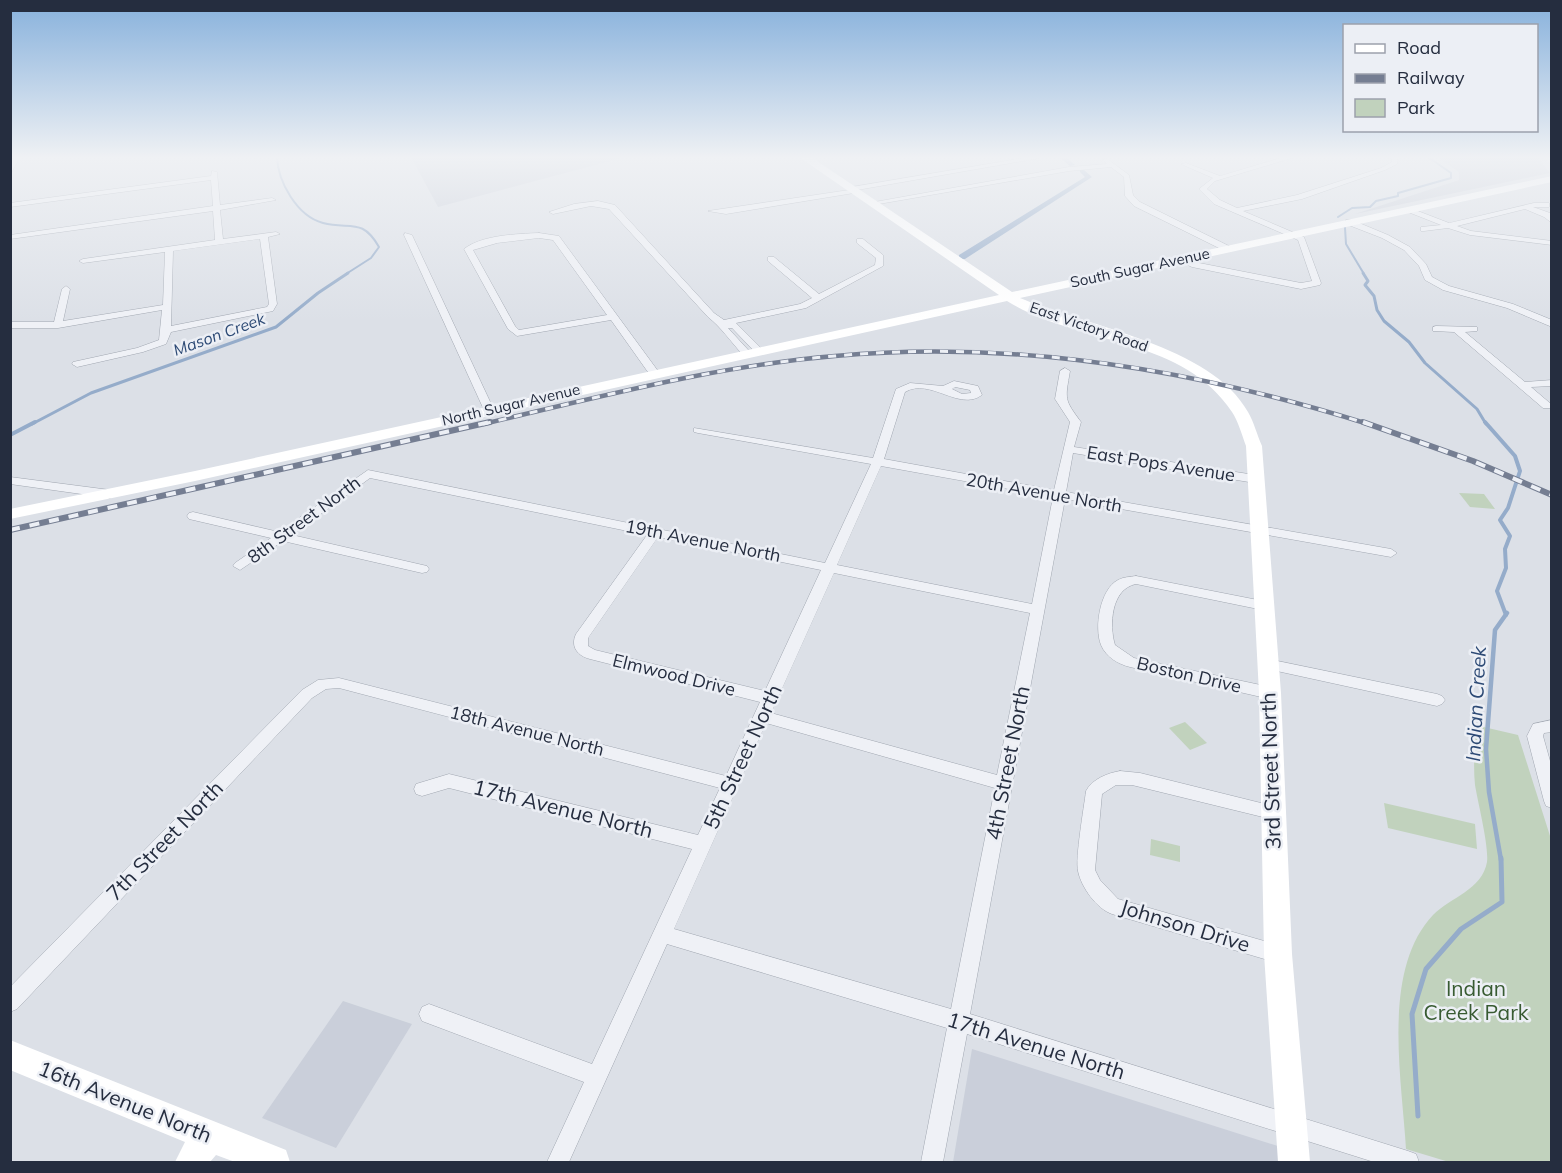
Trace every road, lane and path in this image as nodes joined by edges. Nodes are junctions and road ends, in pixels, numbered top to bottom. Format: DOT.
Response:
graph roads {
  1 [pos="189,212"];
  2 [pos="216,212"];
  3 [pos="616,212"];
  4 [pos="886,212"];
  5 [pos="1153,212"];
  6 [pos="1241,212"];
  7 [pos="1399,212"];
  8 [pos="1411,212"];
  9 [pos="1506,212"];
  10 [pos="1538,212"];
  11 [pos="1551,221"];
  12 [pos="1349,222"];
  13 [pos="1448,226"];
  14 [pos="1424,229"];
  15 [pos="276,234"];
  16 [pos="408,235"];
  17 [pos="1292,235"];
  18 [pos="264,236"];
  19 [pos="10,237"];
  20 [pos="860,241"];
  21 [pos="219,243"];
  22 [pos="1551,243"];
  23 [pos="169,248"];
  24 [pos="1228,249"];
  25 [pos="771,259"];
  26 [pos="1182,259"];
  27 [pos="83,261"];
  28 [pos="66,289"];
  29 [pos="1011,297"];
  30 [pos="821,298"];
  31 [pos="166,307"];
  32 [pos="614,317"];
  33 [pos="723,324"];
  34 [pos="1551,324"];
  35 [pos="10,325"];
  36 [pos="58,325"];
  37 [pos="1436,329"];
  38 [pos="1456,329"];
  39 [pos="1474,329"];
  40 [pos="166,330"];
  41 [pos="752,352"];
  42 [pos="77,364"];
  43 [pos="1065,371"];
  44 [pos="654,373"];
  45 [pos="1551,383"];
  46 [pos="1522,385"];
  47 [pos="944,389"];
  48 [pos="1221,390"];
  49 [pos="1547,406"];
  50 [pos="489,410"];
  51 [pos="698,429"];
  52 [pos="1068,449"];
  53 [pos="877,463"];
  54 [pos="368,474"];
  55 [pos="1255,479"];
  56 [pos="10,480"];
  57 [pos="110,494"];
  58 [pos="1059,496"];
  59 [pos="10,514"];
  60 [pos="193,516"];
  61 [pos="1258,530"];
  62 [pos="655,532"];
  63 [pos="281,536"];
  64 [pos="1391,554"];
  65 [pos="240,566"];
  66 [pos="830,566"];
  67 [pos="422,569"];
  68 [pos="1263,605"];
  69 [pos="1037,610"];
  70 [pos="1268,664"];
  71 [pos="323,684"];
  72 [pos="1270,693"];
  73 [pos="770,698"];
  74 [pos="1437,700"];
  75 [pos="761,716"];
  76 [pos="1545,727"];
  77 [pos="730,784"];
  78 [pos="1004,784"];
  79 [pos="422,789"];
  80 [pos="1551,801"];
  81 [pos="1271,812"];
  82 [pos="703,844"];
  83 [pos="662,934"];
  84 [pos="1278,954"];
  85 [pos="10,1002"];
  86 [pos="429,1014"];
  87 [pos="959,1021"];
  88 [pos="10,1055"];
  89 [pos="597,1076"];
  90 [pos="1292,1127"];
  91 [pos="209,1137"];
  92 [pos="191,1162"];
  93 [pos="274,1162"];
  94 [pos="558,1162"];
  95 [pos="932,1162"];
  96 [pos="1294,1162"];
  97 [pos="1408,1162"];
  1 -- 19 [label="street"];
  2 -- 21 [label="street"];
  3 -- 33 [label="street"];
  4 -- 29 [label="street, East Victory Road"];
  5 -- 24 [label="street"];
  6 -- 17 [label="street"];
  7 -- 12 [label="street, South Sugar Avenue"];
  8 -- 13 [label="street"];
  9 -- 13 [label="street"];
  10 -- 11 [label="street"];
  12 -- 17 [label="street, South Sugar Avenue"];
  12 -- 34 [label="street"];
  13 -- 14 [label="street"];
  13 -- 22 [label="street"];
  15 -- 18 [label="street"];
  16 -- 50 [label="street"];
  17 -- 24 [label="street, South Sugar Avenue"];
  17 -- 26 [label="street"];
  18 -- 21 [label="street"];
  18 -- 40 [label="street"];
  20 -- 30 [label="street"];
  21 -- 23 [label="street"];
  23 -- 27 [label="street"];
  23 -- 31 [label="street"];
  24 -- 26 [label="street, South Sugar Avenue"];
  25 -- 30 [label="street"];
  26 -- 29 [label="street, South Sugar Avenue"];
  28 -- 36 [label="street"];
  29 -- 41 [label="street, North Sugar Avenue"];
  29 -- 48 [label="street, East Victory Road"];
  30 -- 33 [label="street"];
  31 -- 36 [label="street"];
  31 -- 40 [label="street"];
  32 -- 32 [label="street"];
  32 -- 44 [label="street"];
  33 -- 41 [label="street"];
  35 -- 36 [label="street"];
  37 -- 38 [label="street"];
  38 -- 39 [label="street"];
  38 -- 46 [label="street"];
  40 -- 42 [label="street"];
  41 -- 44 [label="street, North Sugar Avenue"];
  43 -- 52 [label="street, 4th Street North"];
  44 -- 50 [label="street, North Sugar Avenue"];
  45 -- 46 [label="street"];
  46 -- 49 [label="street"];
  47 -- 53 [label="street, 5th Street North"];
  48 -- 55 [label="street, 3rd Street North"];
  50 -- 57 [label="street, North Sugar Avenue"];
  51 -- 53 [label="street, 20th Avenue North"];
  52 -- 55 [label="street, East Pops Avenue"];
  52 -- 58 [label="street, 4th Street North"];
  53 -- 58 [label="street, 20th Avenue North"];
  53 -- 66 [label="street, 5th Street North"];
  54 -- 62 [label="street, 19th Avenue North"];
  54 -- 63 [label="street, 8th Street North"];
  55 -- 61 [label="street, 3rd Street North"];
  56 -- 57 [label="street"];
  57 -- 59 [label="street, North Sugar Avenue"];
  58 -- 61 [label="street, 20th Avenue North"];
  58 -- 69 [label="street, 4th Street North"];
  60 -- 63 [label="street"];
  61 -- 64 [label="street, 20th Avenue North"];
  61 -- 68 [label="street, 3rd Street North"];
  62 -- 66 [label="street, 19th Avenue North"];
  62 -- 73 [label="street, Elmwood Drive"];
  63 -- 65 [label="street, 8th Street North"];
  63 -- 67 [label="street"];
  66 -- 69 [label="street, 19th Avenue North"];
  66 -- 73 [label="street, 5th Street North"];
  68 -- 70 [label="street, 3rd Street North"];
  68 -- 72 [label="street, Boston Drive"];
  69 -- 78 [label="street, 4th Street North"];
  70 -- 72 [label="street, 3rd Street North"];
  70 -- 74 [label="street"];
  71 -- 77 [label="street, 18th Avenue North"];
  71 -- 85 [label="street, 7th Street North"];
  72 -- 81 [label="street, 3rd Street North"];
  73 -- 75 [label="street, 5th Street North"];
  75 -- 77 [label="street, 5th Street North"];
  75 -- 78 [label="street"];
  76 -- 80 [label="street"];
  77 -- 82 [label="street, 5th Street North"];
  78 -- 87 [label="street, 4th Street North"];
  79 -- 82 [label="street, 17th Avenue North"];
  81 -- 84 [label="street, 3rd Street North"];
  81 -- 84 [label="street, Johnson Drive"];
  82 -- 83 [label="street, 5th Street North"];
  83 -- 87 [label="street, 17th Avenue North"];
  83 -- 89 [label="street, 5th Street North"];
  84 -- 90 [label="street, 3rd Street North"];
  86 -- 89 [label="street"];
  87 -- 90 [label="street, 17th Avenue North"];
  87 -- 95 [label="street, 4th Street North"];
  88 -- 91 [label="street, 16th Avenue North"];
  89 -- 94 [label="street, 5th Street North"];
  90 -- 96 [label="street, 3rd Street North"];
  90 -- 97 [label="street, 17th Avenue North"];
  91 -- 92 [label="street"];
  91 -- 93 [label="street, 16th Avenue North"];
}
